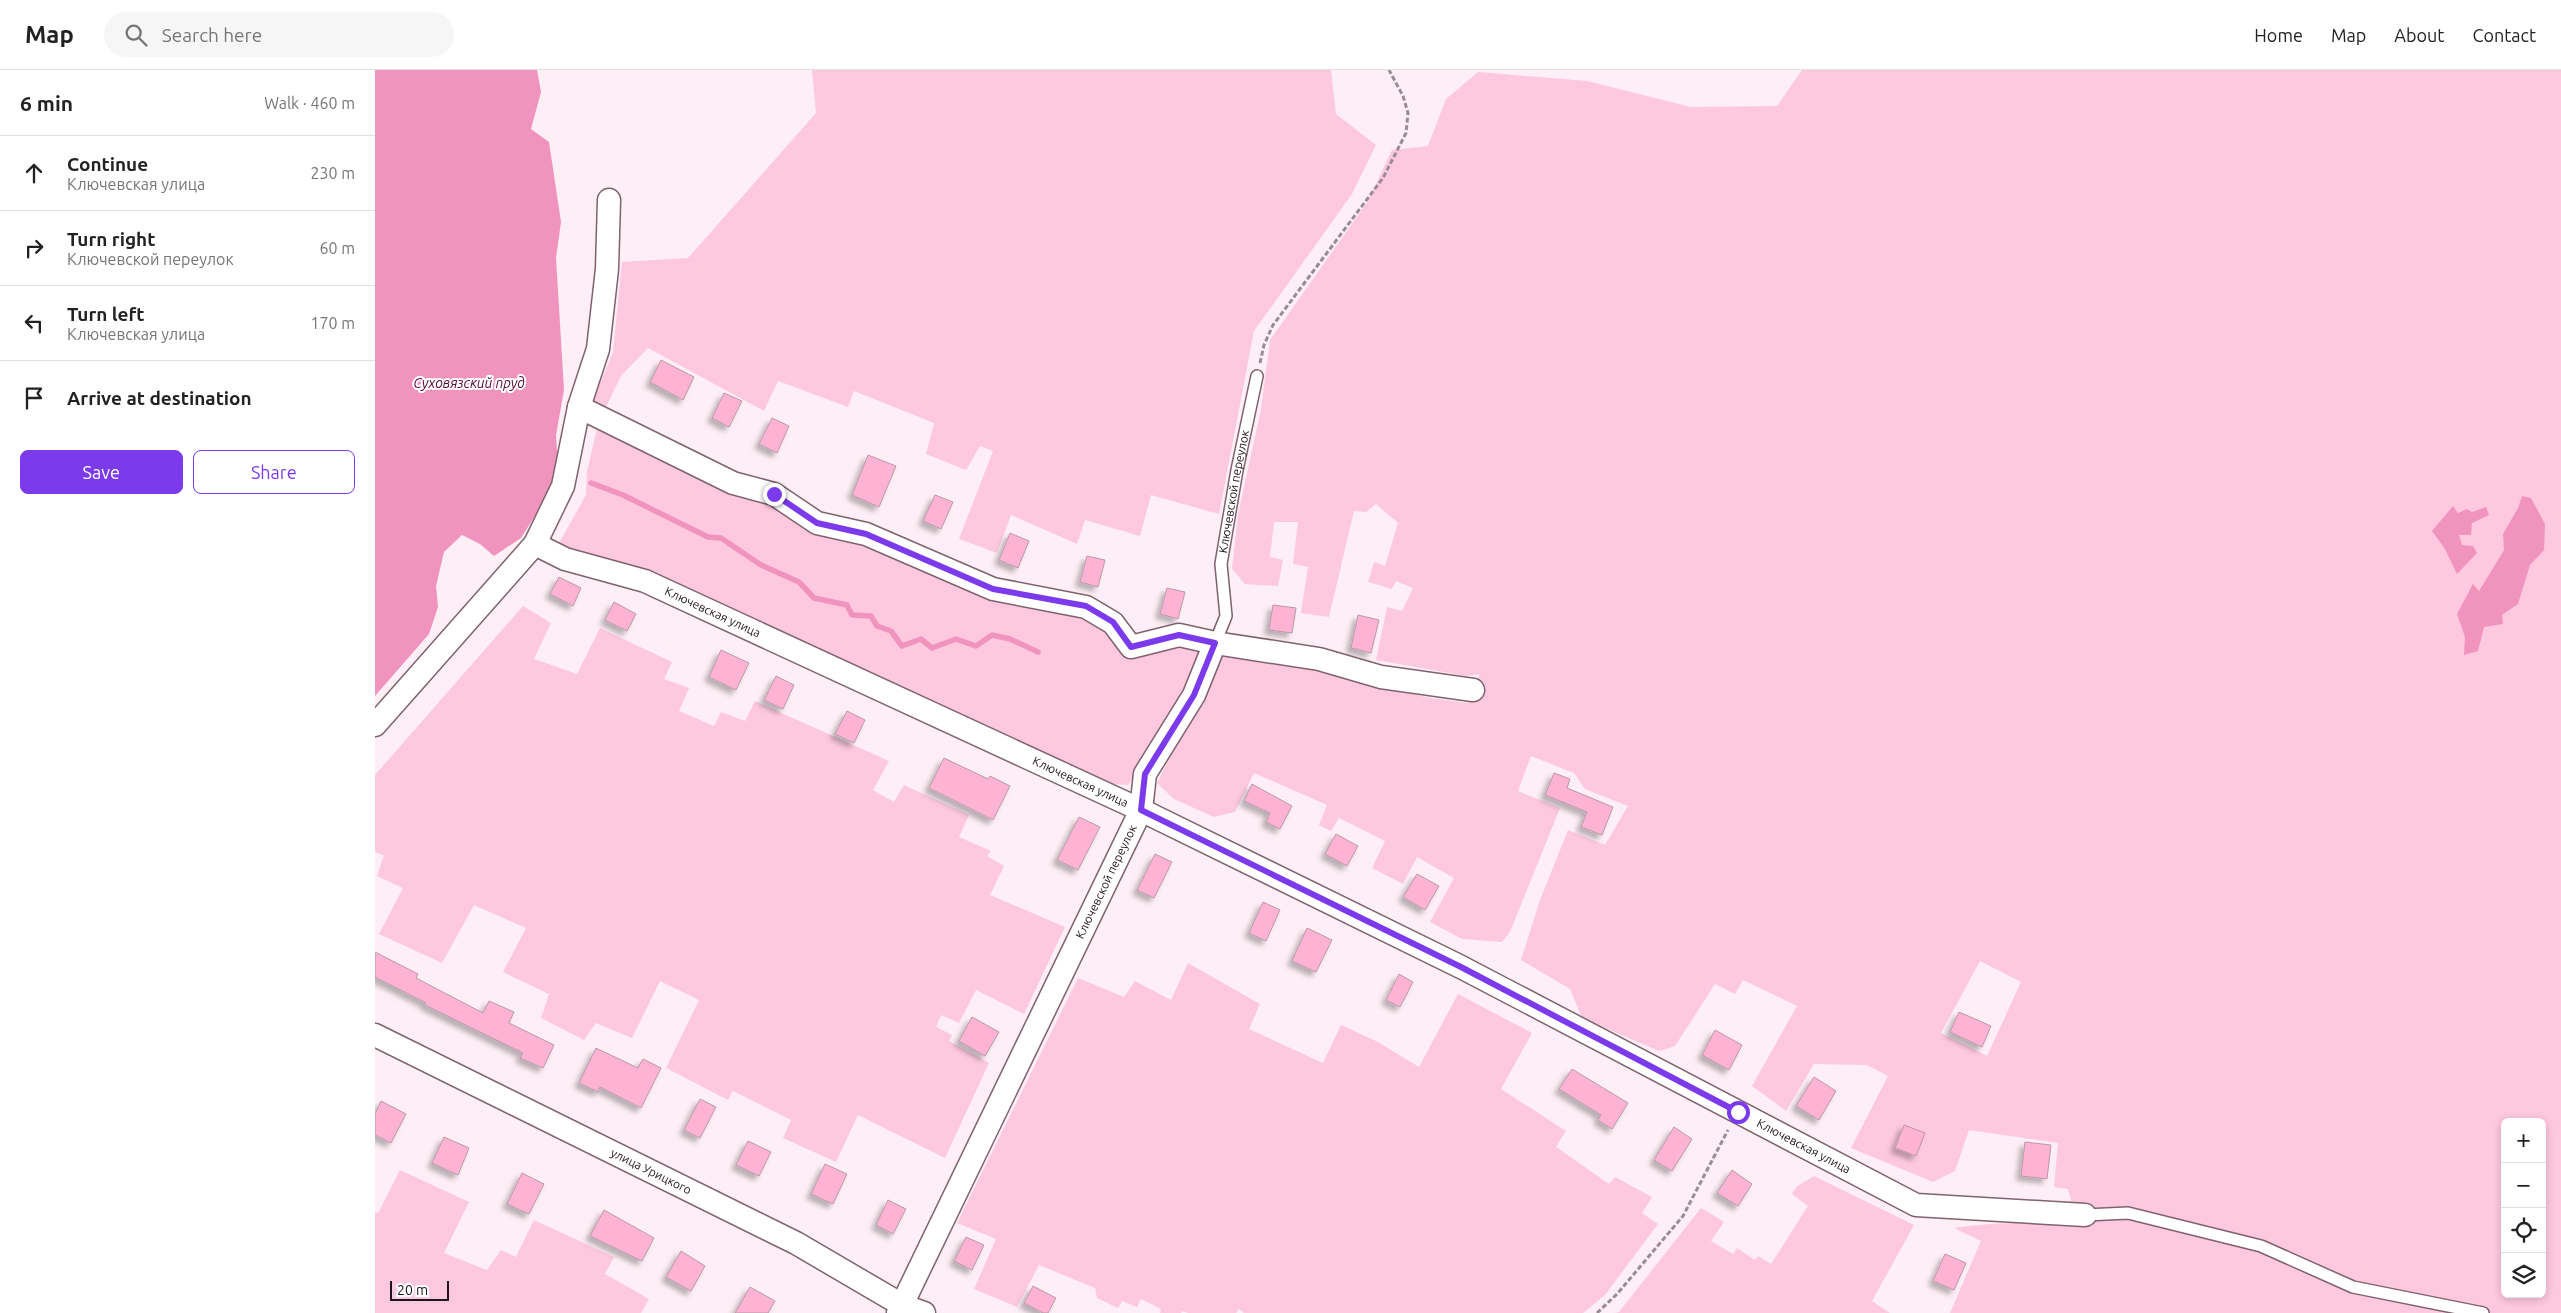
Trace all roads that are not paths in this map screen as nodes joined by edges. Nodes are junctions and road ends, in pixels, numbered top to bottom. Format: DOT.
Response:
graph roads {
  1 [pos="609,200"];
  2 [pos="1257,376"];
  3 [pos="579,407"];
  4 [pos="535,544"];
  5 [pos="1215,643"];
  6 [pos="1473,690"];
  7 [pos="375,725"];
  8 [pos="1141,810"];
  9 [pos="375,1035"];
  10 [pos="2085,1216"];
  11 [pos="903,1310"];
  12 [pos="924,1313"];
  13 [pos="2483,1313"];
  1 -- 3 [label="street"];
  2 -- 5 [label="lane, Ключевской переулок"];
  3 -- 4 [label="street"];
  3 -- 5 [label="street"];
  4 -- 7 [label="street"];
  4 -- 8 [label="street, Ключевская улица"];
  5 -- 6 [label="street"];
  5 -- 8 [label="street, Ключевской переулок"];
  8 -- 10 [label="street, Ключевская улица"];
  8 -- 11 [label="street, Ключевской переулок"];
  9 -- 11 [label="street, улица Урицкого"];
  10 -- 13 [label="lane"];
  11 -- 12 [label="street, улица Урицкого"];
}
